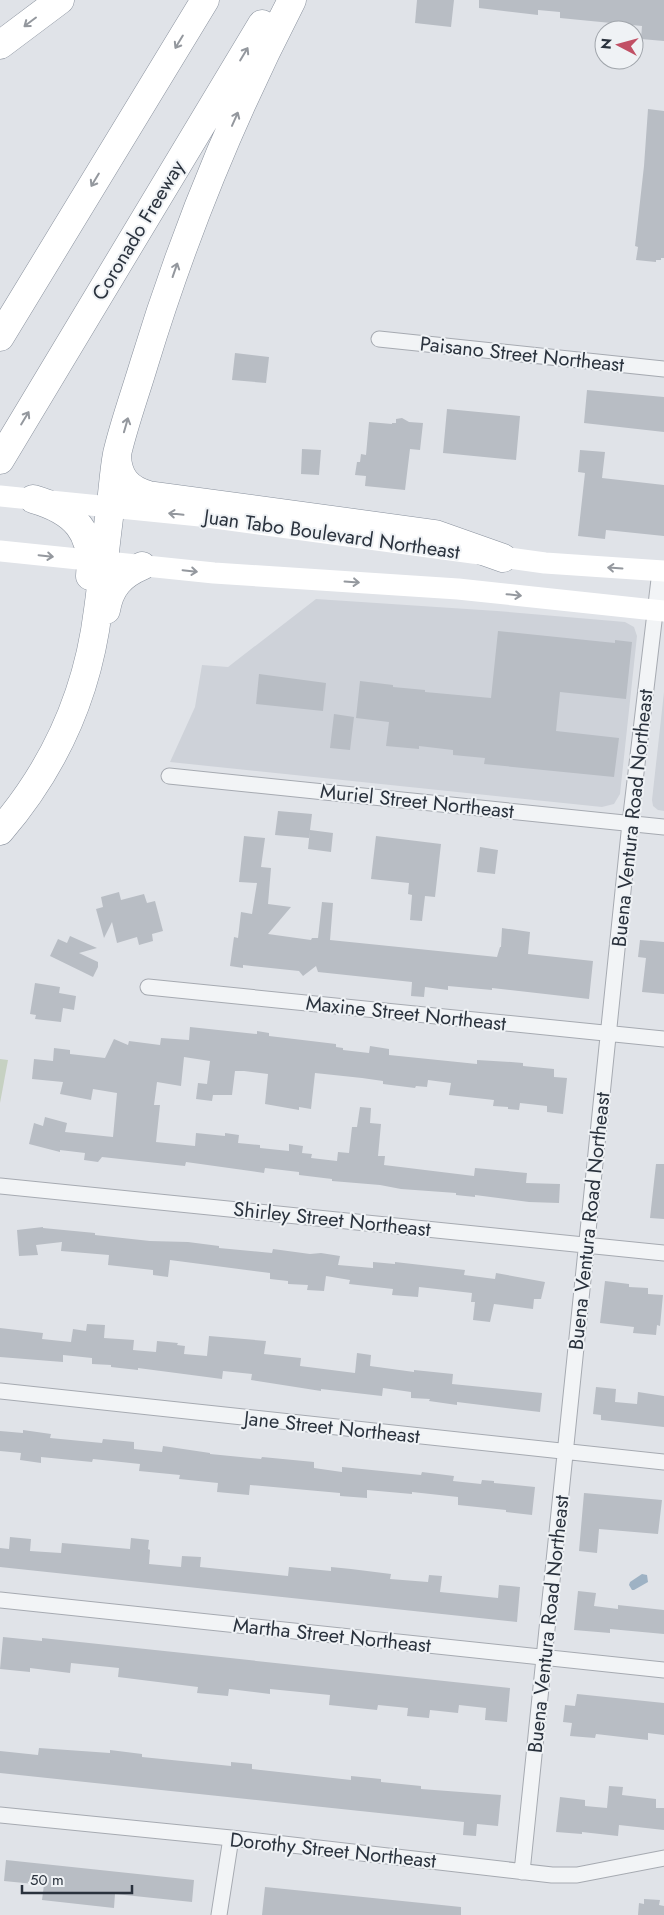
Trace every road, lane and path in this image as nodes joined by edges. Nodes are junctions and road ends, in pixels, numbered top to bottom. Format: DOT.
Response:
graph roads {
  1 [pos="60,0"];
  2 [pos="205,0"];
  3 [pos="276,0"];
  4 [pos="292,0"];
  5 [pos="0,45"];
  6 [pos="0,337"];
  7 [pos="379,339"];
  8 [pos="664,369"];
  9 [pos="117,454"];
  10 [pos="0,460"];
  11 [pos="0,496"];
  12 [pos="33,499"];
  13 [pos="110,507"];
  14 [pos="1,551"];
  15 [pos="503,558"];
  16 [pos="97,561"];
  17 [pos="142,566"];
  18 [pos="662,571"];
  19 [pos="660,611"];
  20 [pos="169,776"];
  21 [pos="630,823"];
  22 [pos="664,827"];
  23 [pos="2,828"];
  24 [pos="148,987"];
  25 [pos="609,1034"];
  26 [pos="664,1039"];
  27 [pos="0,1186"];
  28 [pos="586,1245"];
  29 [pos="664,1253"];
  30 [pos="0,1391"];
  31 [pos="566,1452"];
  32 [pos="664,1462"];
  33 [pos="0,1600"];
  34 [pos="545,1657"];
  35 [pos="664,1670"];
  36 [pos="0,1815"];
  37 [pos="231,1838"];
  38 [pos="664,1858"];
  39 [pos="522,1872"];
  40 [pos="219,1915"];
  1 -- 5 [label="highway, one-way"];
  2 -- 6 [label="highway, one-way"];
  10 -- 3 [label="highway, Coronado Freeway, one-way"];
  9 -- 4 [label="highway, one-way"];
  7 -- 8 [label="street, Paisano Street Northeast"];
  9 -- 13 [label="highway"];
  9 -- 15 [label="highway"];
  11 -- 12 [label="main road, Juan Tabo Boulevard Northeast"];
  12 -- 13 [label="main road, Juan Tabo Boulevard Northeast"];
  12 -- 16 [label="highway"];
  15 -- 13 [label="main road, Juan Tabo Boulevard Northeast, one-way"];
  13 -- 16 [label="highway"];
  14 -- 16 [label="main road, Juan Tabo Boulevard Northeast, one-way"];
  18 -- 15 [label="main road, Juan Tabo Boulevard Northeast, one-way"];
  16 -- 17 [label="main road, Juan Tabo Boulevard Northeast"];
  16 -- 23 [label="highway"];
  17 -- 19 [label="main road, Juan Tabo Boulevard Northeast, one-way"];
  17 -- 23 [label="highway"];
  18 -- 19 [label="street, Buena Ventura Road Northeast"];
  19 -- 21 [label="street, Buena Ventura Road Northeast"];
  20 -- 21 [label="street, Muriel Street Northeast"];
  21 -- 22 [label="street, Muriel Street Northeast"];
  21 -- 25 [label="street, Buena Ventura Road Northeast"];
  24 -- 25 [label="street, Maxine Street Northeast"];
  25 -- 26 [label="street, Maxine Street Northeast"];
  25 -- 28 [label="street, Buena Ventura Road Northeast"];
  27 -- 28 [label="street, Shirley Street Northeast"];
  28 -- 29 [label="street, Shirley Street Northeast"];
  28 -- 31 [label="street, Buena Ventura Road Northeast"];
  30 -- 31 [label="street, Jane Street Northeast"];
  31 -- 32 [label="street, Jane Street Northeast"];
  31 -- 34 [label="street, Buena Ventura Road Northeast"];
  33 -- 34 [label="street, Martha Street Northeast"];
  34 -- 35 [label="street, Martha Street Northeast"];
  34 -- 39 [label="street, Buena Ventura Road Northeast"];
  36 -- 37 [label="street, Dorothy Street Northeast"];
  37 -- 39 [label="street, Dorothy Street Northeast"];
  37 -- 40 [label="street"];
  38 -- 39 [label="street, Dorothy Street Northeast"];
}
